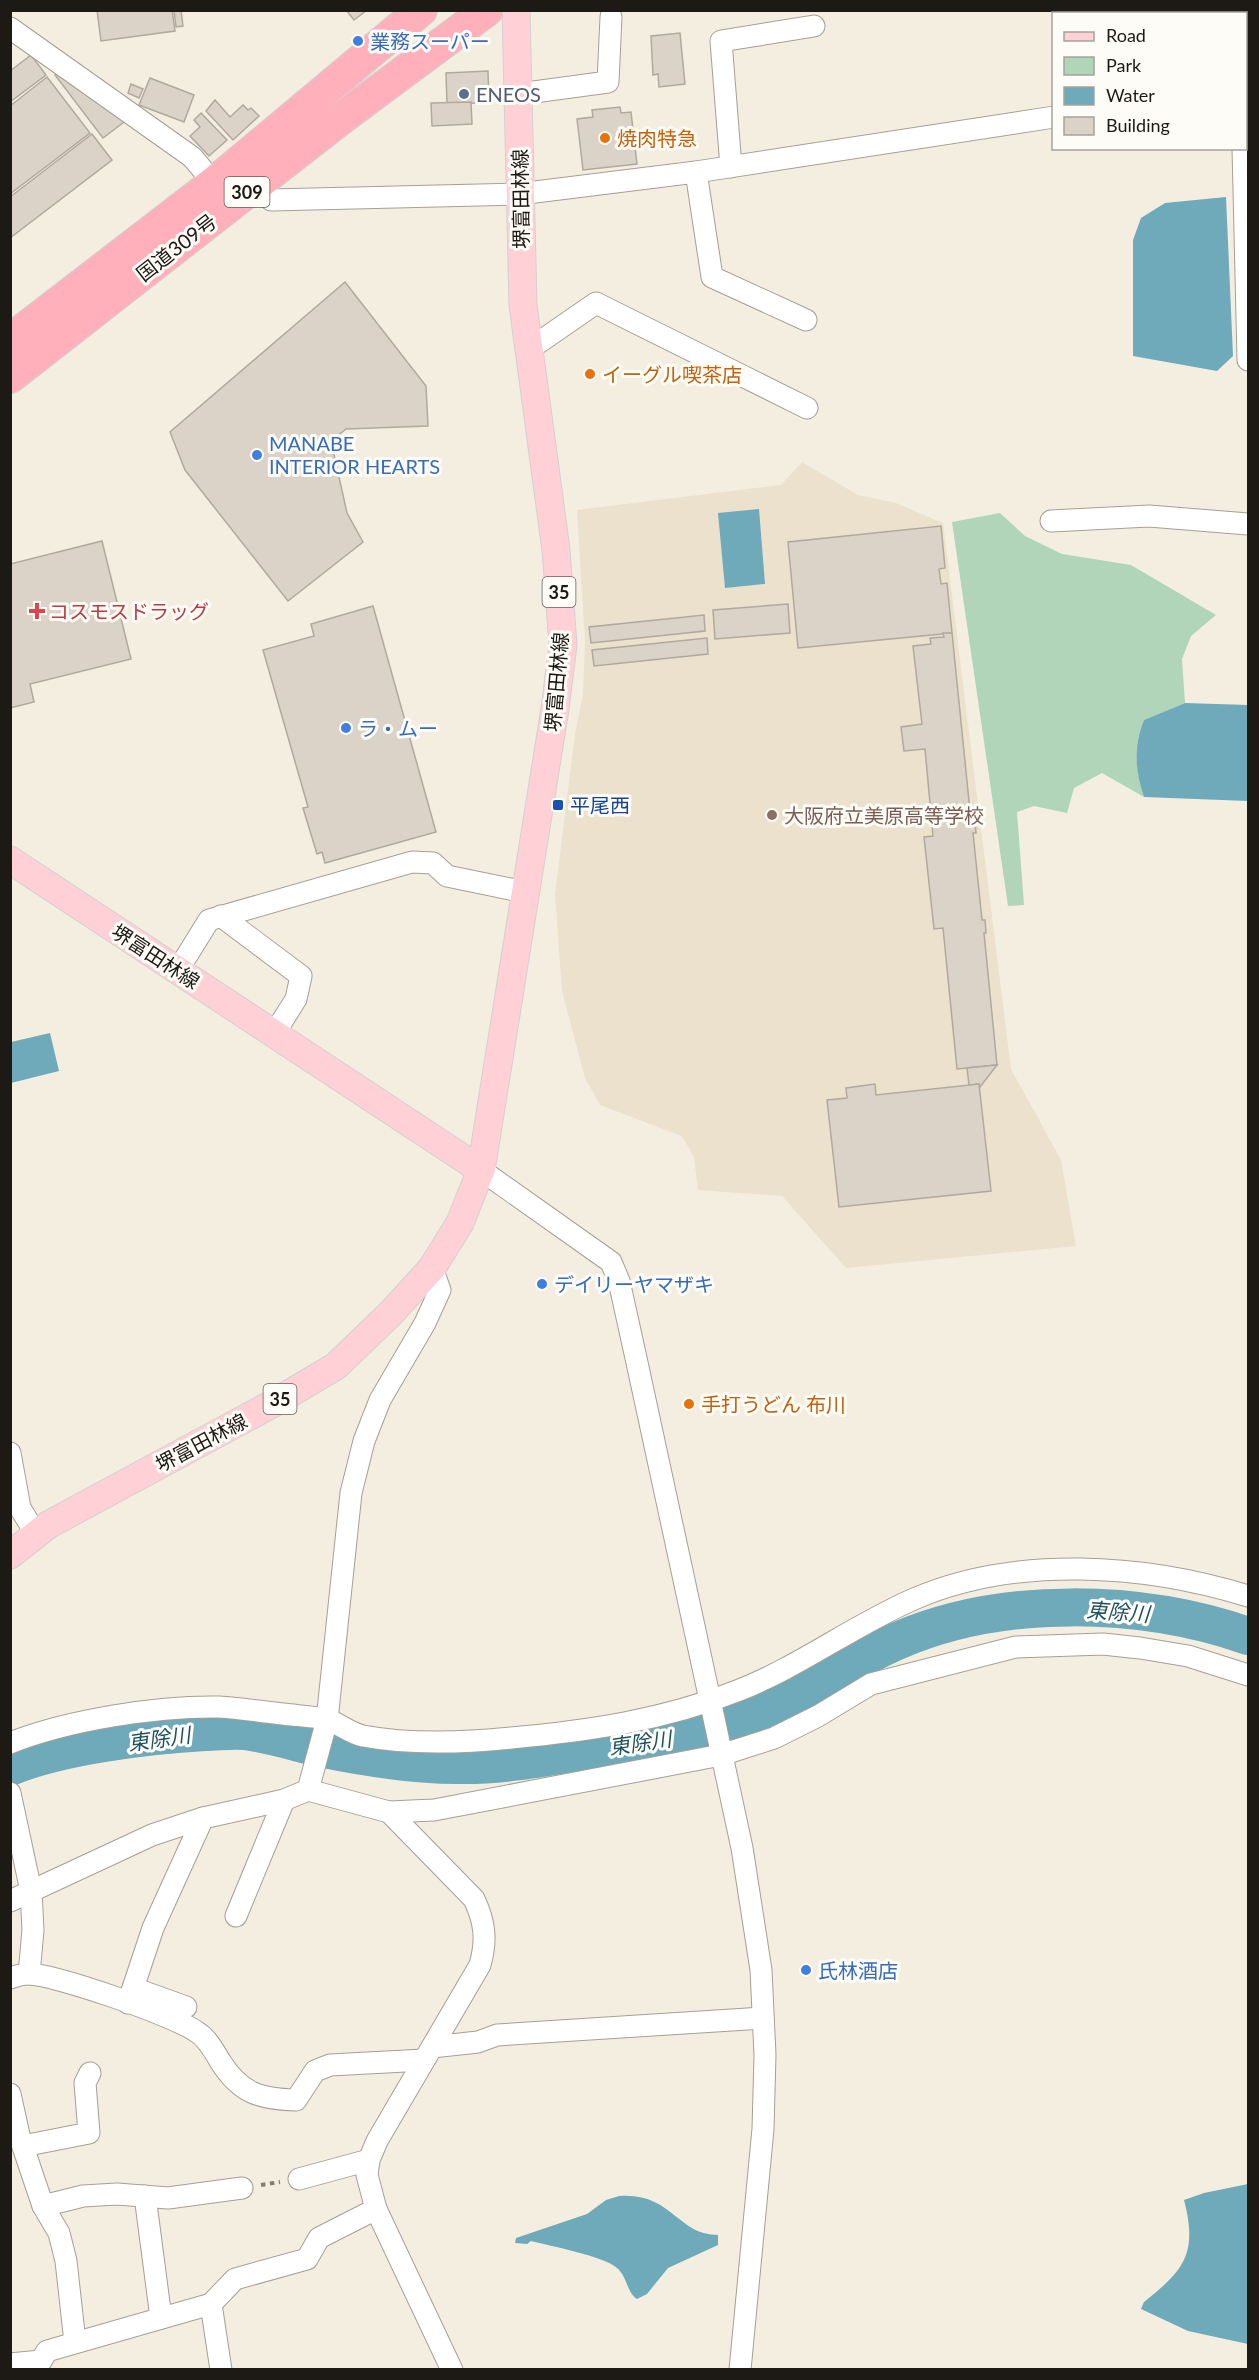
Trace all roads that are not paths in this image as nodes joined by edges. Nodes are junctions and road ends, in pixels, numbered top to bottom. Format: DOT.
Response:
graph roads {
  1 [pos="421,10"];
  2 [pos="487,10"];
  3 [pos="516,10"];
  4 [pos="611,17"];
  5 [pos="814,26"];
  6 [pos="10,27"];
  7 [pos="519,94"];
  8 [pos="1052,117"];
  9 [pos="1243,150"];
  10 [pos="731,167"];
  11 [pos="696,172"];
  12 [pos="214,183"];
  13 [pos="255,185"];
  14 [pos="519,194"];
  15 [pos="806,320"];
  16 [pos="10,340"];
  17 [pos="528,351"];
  18 [pos="1248,351"];
  19 [pos="10,377"];
  20 [pos="807,408"];
  21 [pos="1051,521"];
  22 [pos="1248,524"];
  23 [pos="10,860"];
  24 [pos="525,892"];
  25 [pos="220,916"];
  26 [pos="178,970"];
  27 [pos="274,1034"];
  28 [pos="481,1170"];
  29 [pos="432,1268"];
  30 [pos="10,1453"];
  31 [pos="36,1534"];
  32 [pos="10,1555"];
  33 [pos="1248,1596"];
  34 [pos="1248,1675"];
  35 [pos="711,1706"];
  36 [pos="324,1727"];
  37 [pos="10,1743"];
  38 [pos="720,1751"];
  39 [pos="310,1785"];
  40 [pos="10,1793"];
  41 [pos="284,1800"];
  42 [pos="389,1812"];
  43 [pos="204,1818"];
  44 [pos="32,1891"];
  45 [pos="10,1901"];
  46 [pos="236,1916"];
  47 [pos="20,1976"];
  48 [pos="130,1996"];
  49 [pos="186,2007"];
  50 [pos="763,2018"];
  51 [pos="428,2054"];
  52 [pos="90,2073"];
  53 [pos="10,2094"];
  54 [pos="23,2146"];
  55 [pos="369,2160"];
  56 [pos="299,2179"];
  57 [pos="242,2188"];
  58 [pos="145,2196"];
  59 [pos="43,2206"];
  60 [pos="376,2209"];
  61 [pos="211,2304"];
  62 [pos="161,2318"];
  63 [pos="75,2342"];
  64 [pos="10,2364"];
  65 [pos="43,2365"];
  66 [pos="221,2370"];
  67 [pos="452,2370"];
  68 [pos="740,2370"];
  1 -- 12 [label="highway, 国道309号 / 309"];
  2 -- 13 [label="highway, 国道309号 / 309"];
  3 -- 7 [label="main road, 堺富田林線 / 35"];
  4 -- 7 [label="street"];
  5 -- 10 [label="street"];
  6 -- 12 [label="street"];
  7 -- 14 [label="main road, 堺富田林線 / 35"];
  8 -- 10 [label="street"];
  9 -- 18 [label="street"];
  10 -- 11 [label="street"];
  11 -- 14 [label="street"];
  11 -- 15 [label="street"];
  12 -- 16 [label="highway, 国道309号 / 309"];
  13 -- 14 [label="street"];
  13 -- 19 [label="highway, 国道309号 / 309"];
  14 -- 17 [label="main road, 堺富田林線 / 35"];
  17 -- 20 [label="street"];
  17 -- 24 [label="main road, 堺富田林線 / 35"];
  21 -- 22 [label="street"];
  23 -- 26 [label="main road, 堺富田林線"];
  24 -- 25 [label="street"];
  24 -- 28 [label="main road, 堺富田林線 / 35"];
  25 -- 26 [label="street"];
  25 -- 27 [label="street"];
  26 -- 27 [label="main road, 堺富田林線"];
  27 -- 28 [label="main road, 堺富田林線"];
  28 -- 29 [label="main road, 堺富田林線 / 35"];
  28 -- 35 [label="street"];
  29 -- 31 [label="main road, 堺富田林線 / 35"];
  29 -- 36 [label="street"];
  30 -- 31 [label="street"];
  31 -- 32 [label="main road, 堺富田林線 / 35"];
  33 -- 35 [label="street"];
  34 -- 38 [label="street"];
  35 -- 36 [label="street"];
  35 -- 38 [label="street"];
  36 -- 37 [label="street"];
  36 -- 39 [label="street"];
  38 -- 42 [label="street"];
  38 -- 50 [label="street"];
  39 -- 41 [label="street"];
  39 -- 42 [label="street"];
  40 -- 44 [label="street"];
  41 -- 43 [label="street"];
  41 -- 46 [label="street"];
  42 -- 51 [label="street"];
  43 -- 44 [label="street"];
  43 -- 48 [label="street"];
  44 -- 45 [label="street"];
  44 -- 47 [label="street"];
  47 -- 48 [label="street"];
  48 -- 49 [label="street"];
  48 -- 51 [label="street"];
  50 -- 51 [label="street"];
  50 -- 68 [label="street"];
  51 -- 55 [label="street"];
  52 -- 54 [label="street"];
  53 -- 54 [label="street"];
  54 -- 59 [label="street"];
  55 -- 56 [label="street"];
  55 -- 60 [label="street"];
  57 -- 58 [label="street"];
  58 -- 59 [label="street"];
  58 -- 62 [label="street"];
  59 -- 63 [label="street"];
  60 -- 61 [label="street"];
  60 -- 67 [label="street"];
  61 -- 62 [label="street"];
  61 -- 66 [label="street"];
  62 -- 63 [label="street"];
  63 -- 65 [label="street"];
  64 -- 65 [label="street"];
}
